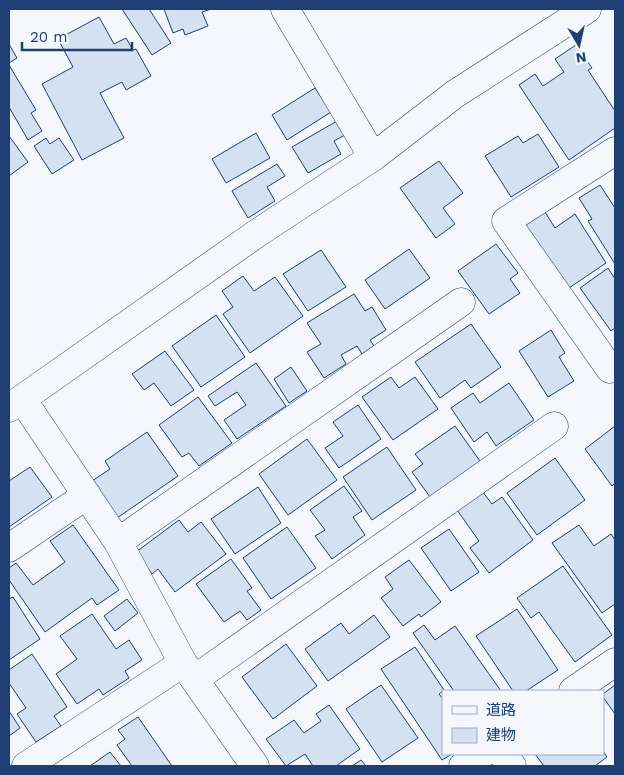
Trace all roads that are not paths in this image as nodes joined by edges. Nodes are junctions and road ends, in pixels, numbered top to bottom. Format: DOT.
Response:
graph roads {
  1 [pos="285,9"];
  2 [pos="587,9"];
  3 [pos="615,150"];
  4 [pos="373,158"];
  5 [pos="461,302"];
  6 [pos="615,366"];
  7 [pos="15,404"];
  8 [pos="554,426"];
  9 [pos="87,495"];
  10 [pos="118,542"];
  11 [pos="9,548"];
  12 [pos="615,662"];
  13 [pos="190,671"];
  14 [pos="574,690"];
  15 [pos="480,755"];
  16 [pos="504,755"];
  17 [pos="246,763"];
  18 [pos="26,766"];
  19 [pos="463,766"];
  20 [pos="512,766"];
  1 -- 4 [label="street"];
  2 -- 4 [label="street"];
  3 -- 6 [label="street"];
  4 -- 7 [label="street"];
  5 -- 10 [label="street"];
  7 -- 9 [label="street"];
  8 -- 13 [label="street"];
  9 -- 10 [label="street"];
  9 -- 11 [label="street"];
  10 -- 13 [label="street"];
  12 -- 14 [label="street"];
  13 -- 17 [label="street"];
  13 -- 18 [label="street"];
  15 -- 19 [label="street"];
  16 -- 20 [label="street"];
}
